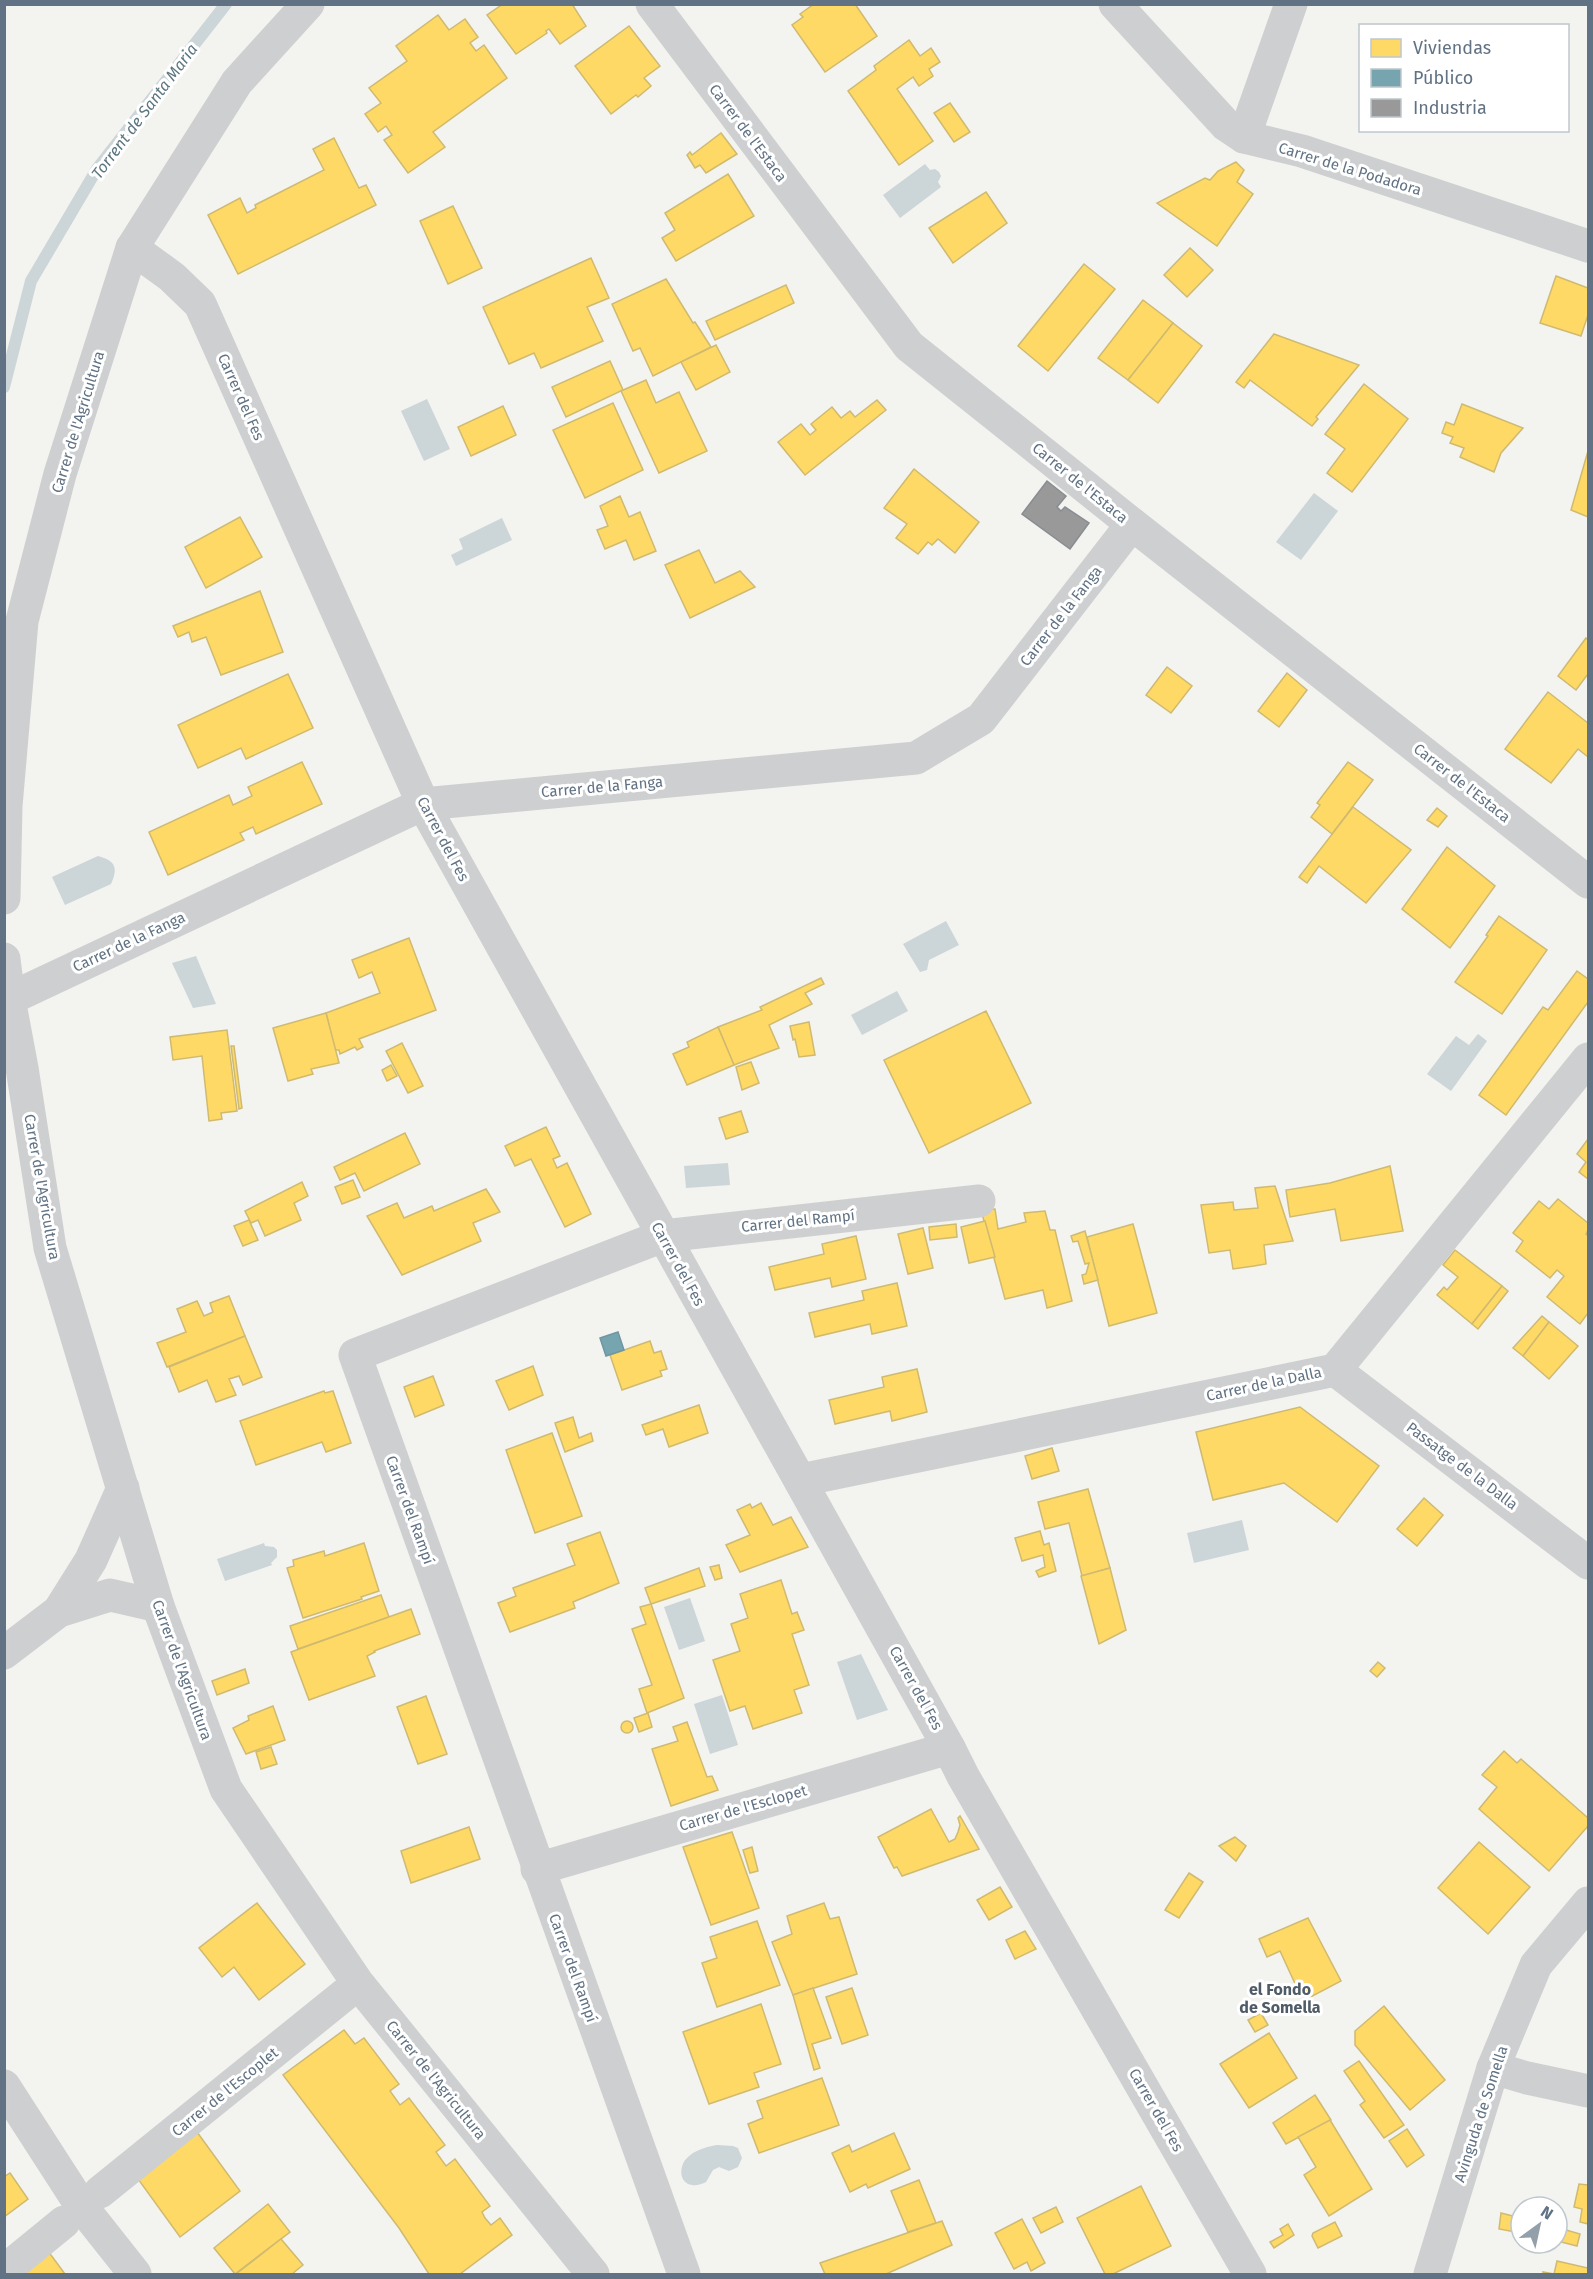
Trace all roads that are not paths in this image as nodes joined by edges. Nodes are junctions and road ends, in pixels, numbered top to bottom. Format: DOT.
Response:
graph roads {
  1 [pos="308,4"];
  2 [pos="652,4"];
  3 [pos="1115,4"];
  4 [pos="1291,4"];
  5 [pos="1244,137"];
  6 [pos="1588,246"];
  7 [pos="132,248"];
  8 [pos="1132,524"];
  9 [pos="423,804"];
  10 [pos="1588,882"];
  11 [pos="4,898"];
  12 [pos="4,958"];
  13 [pos="9,999"];
  14 [pos="1588,1059"];
  15 [pos="979,1201"];
  16 [pos="663,1236"];
  17 [pos="1335,1370"];
  18 [pos="801,1480"];
  19 [pos="123,1488"];
  20 [pos="1588,1563"];
  21 [pos="158,1606"];
  22 [pos="59,1611"];
  23 [pos="4,1653"];
  24 [pos="949,1748"];
  25 [pos="537,1869"];
  26 [pos="1588,1903"];
  27 [pos="349,1991"];
  28 [pos="1493,2067"];
  29 [pos="4,2086"];
  30 [pos="1588,2091"];
  31 [pos="100,2192"];
  32 [pos="64,2222"];
  33 [pos="4,2271"];
  34 [pos="135,2274"];
  35 [pos="593,2274"];
  36 [pos="684,2274"];
  37 [pos="1250,2274"];
  38 [pos="1430,2274"];
  1 -- 7 [label="street, Carrer de l'Agricultura"];
  2 -- 8 [label="street, Carrer de l'Estaca"];
  3 -- 5 [label="street"];
  4 -- 5 [label="street"];
  5 -- 6 [label="street, Carrer de la Podadora"];
  7 -- 9 [label="street, Carrer del Fes"];
  7 -- 11 [label="street, Carrer de l'Agricultura"];
  8 -- 9 [label="street, Carrer de la Fanga"];
  8 -- 10 [label="street, Carrer de l'Estaca"];
  9 -- 13 [label="street, Carrer de la Fanga"];
  9 -- 16 [label="street, Carrer del Fes"];
  12 -- 13 [label="street, Carrer de l'Agricultura"];
  13 -- 19 [label="street, Carrer de l'Agricultura"];
  14 -- 17 [label="street, Carrer de la Dalla"];
  15 -- 16 [label="street, Carrer del Rampí"];
  16 -- 18 [label="street, Carrer del Fes"];
  16 -- 25 [label="street, Carrer del Rampí"];
  17 -- 18 [label="street, Carrer de la Dalla"];
  17 -- 20 [label="street, Passatge de la Dalla"];
  18 -- 24 [label="street, Carrer del Fes"];
  19 -- 21 [label="street, Carrer de l'Agricultura"];
  19 -- 22 [label="street"];
  21 -- 22 [label="street"];
  21 -- 35 [label="street, Carrer de l'Agricultura"];
  22 -- 23 [label="street"];
  24 -- 25 [label="street, Carrer de l'Esclopet"];
  24 -- 37 [label="street, Carrer del Fes"];
  25 -- 36 [label="street, Carrer del Rampí"];
  26 -- 28 [label="street, Avinguda de Somella"];
  27 -- 31 [label="street, Carrer de l'Escoplet"];
  28 -- 30 [label="street"];
  28 -- 38 [label="street, Avinguda de Somella"];
  29 -- 34 [label="street"];
  32 -- 33 [label="street"];
}
